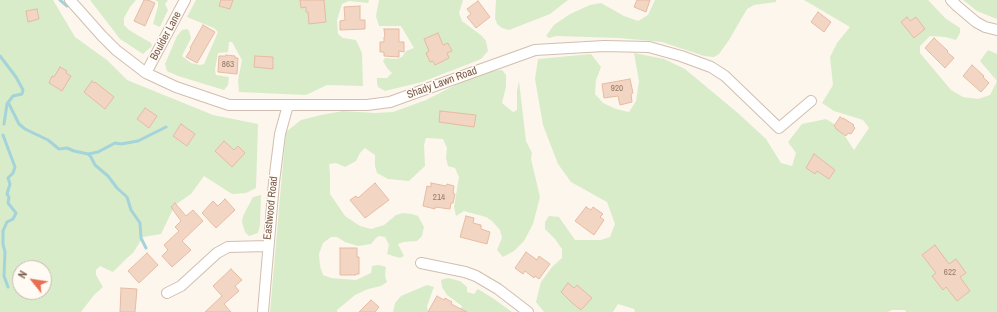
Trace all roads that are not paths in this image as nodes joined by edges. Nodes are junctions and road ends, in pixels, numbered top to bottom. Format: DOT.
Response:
graph roads {
  1 [pos="70,0"];
  2 [pos="185,0"];
  3 [pos="951,0"];
  4 [pos="997,30"];
  5 [pos="146,73"];
  6 [pos="810,101"];
  7 [pos="288,105"];
  8 [pos="268,246"];
  9 [pos="422,263"];
  10 [pos="167,293"];
  11 [pos="263,312"];
  12 [pos="528,312"];
  1 -- 5 [label="street, Shady Lawn Road"];
  2 -- 5 [label="street, Boulder Lane"];
  3 -- 4 [label="street"];
  5 -- 7 [label="street, Shady Lawn Road"];
  6 -- 7 [label="street, Shady Lawn Road"];
  7 -- 8 [label="street, Eastwood Road"];
  8 -- 10 [label="street"];
  8 -- 11 [label="street, Eastwood Road"];
  9 -- 12 [label="street"];
}
